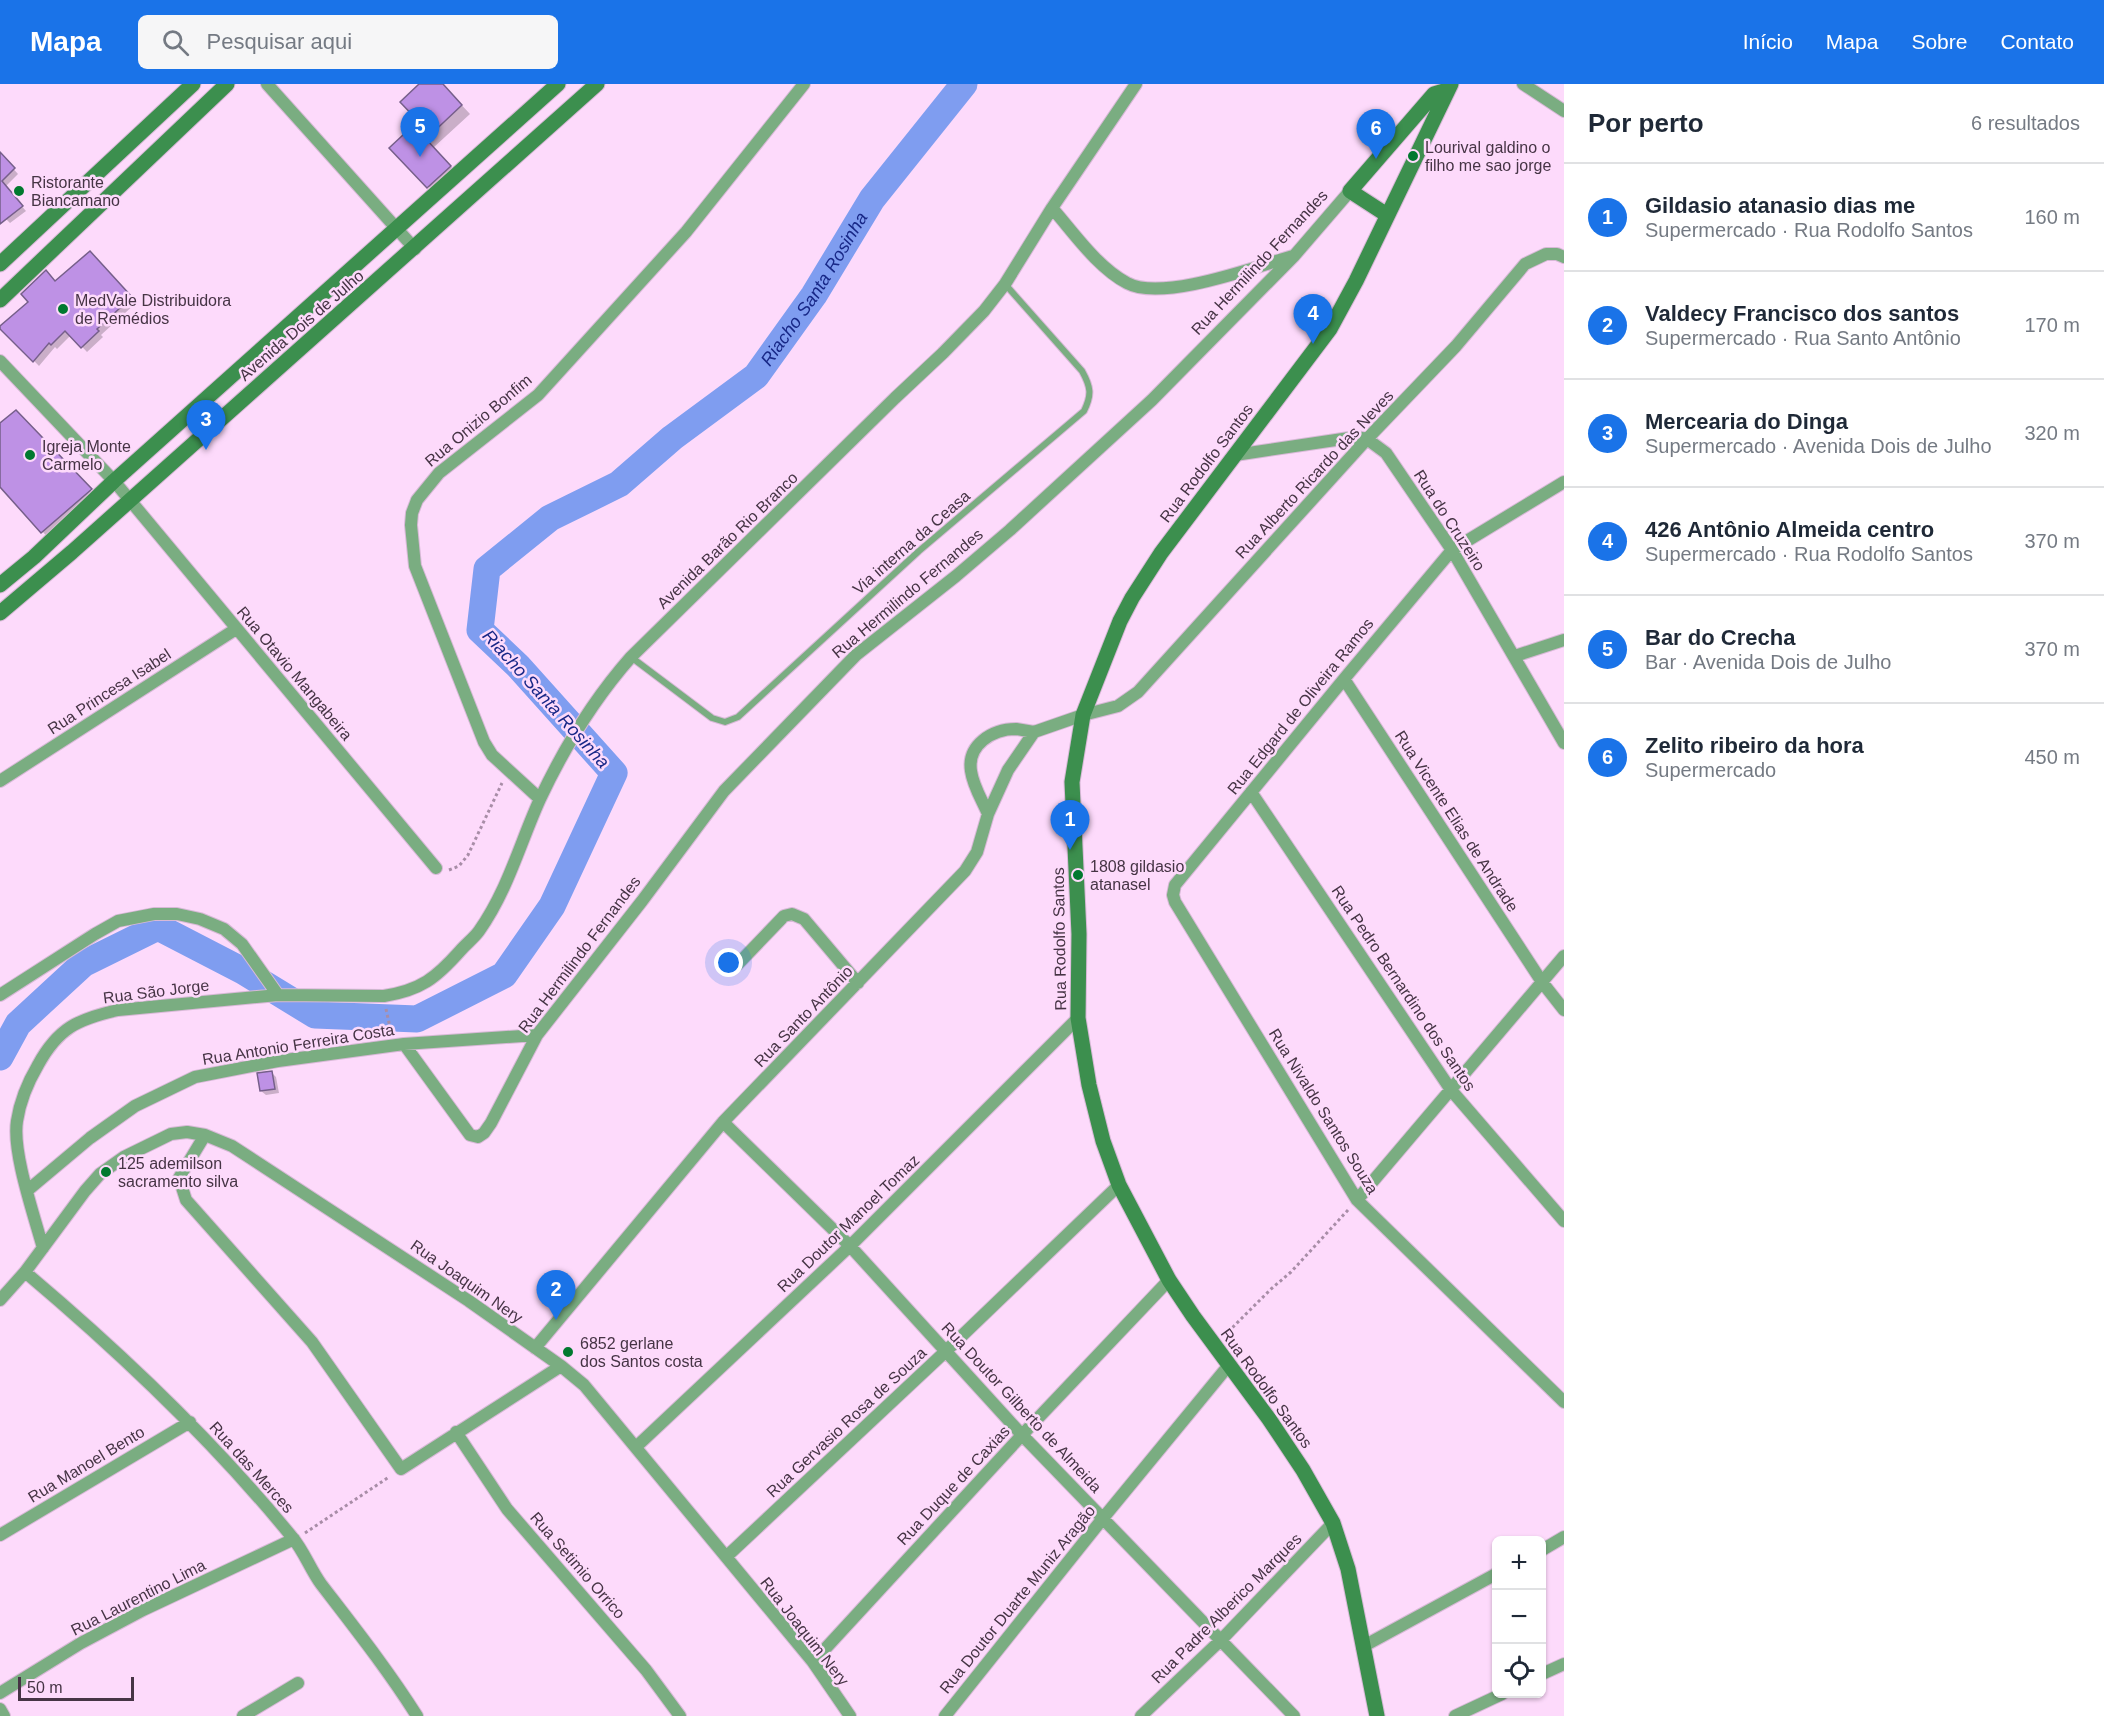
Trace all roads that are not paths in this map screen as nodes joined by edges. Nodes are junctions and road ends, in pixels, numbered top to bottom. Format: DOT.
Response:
graph roads {
  1 [pos="192,84"];
  2 [pos="227,84"];
  3 [pos="267,84"];
  4 [pos="558,84"];
  5 [pos="597,84"];
  6 [pos="804,84"];
  7 [pos="1136,84"];
  8 [pos="1523,84"];
  9 [pos="1449,87"];
  10 [pos="1564,111"];
  11 [pos="93,177"];
  12 [pos="1350,191"];
  13 [pos="111,195"];
  14 [pos="1052,208"];
  15 [pos="1387,215"];
  16 [pos="397,230"];
  17 [pos="415,249"];
  18 [pos="1294,255"];
  19 [pos="1564,257"];
  20 [pos="0,264"];
  21 [pos="1005,284"];
  22 [pos="0,300"];
  23 [pos="254,357"];
  24 [pos="0,361"];
  25 [pos="272,374"];
  26 [pos="1367,439"];
  27 [pos="1234,455"];
  28 [pos="114,481"];
  29 [pos="1564,482"];
  30 [pos="130,500"];
  31 [pos="1452,550"];
  32 [pos="0,585"];
  33 [pos="0,613"];
  34 [pos="236,628"];
  35 [pos="1564,640"];
  36 [pos="1515,656"];
  37 [pos="631,657"];
  38 [pos="1344,679"];
  39 [pos="1083,715"];
  40 [pos="1034,732"];
  41 [pos="1564,743"];
  42 [pos="0,781"];
  43 [pos="1251,792"];
  44 [pos="540,799"];
  45 [pos="988,814"];
  46 [pos="436,868"];
  47 [pos="1175,885"];
  48 [pos="1564,956"];
  49 [pos="736,965"];
  50 [pos="1542,982"];
  51 [pos="858,983"];
  52 [pos="0,995"];
  53 [pos="278,995"];
  54 [pos="1564,1010"];
  55 [pos="1078,1018"];
  56 [pos="537,1035"];
  57 [pos="398,1043"];
  58 [pos="1451,1090"];
  59 [pos="723,1122"];
  60 [pos="205,1135"];
  61 [pos="1119,1185"];
  62 [pos="28,1190"];
  63 [pos="1357,1200"];
  64 [pos="1564,1221"];
  65 [pos="850,1246"];
  66 [pos="43,1248"];
  67 [pos="25,1272"];
  68 [pos="1169,1280"];
  69 [pos="0,1300"];
  70 [pos="535,1348"];
  71 [pos="946,1351"];
  72 [pos="1229,1365"];
  73 [pos="561,1366"];
  74 [pos="1564,1402"];
  75 [pos="190,1422"];
  76 [pos="456,1432"];
  77 [pos="1022,1435"];
  78 [pos="637,1446"];
  79 [pos="1104,1517"];
  80 [pos="1333,1523"];
  81 [pos="0,1535"];
  82 [pos="1564,1538"];
  83 [pos="294,1539"];
  84 [pos="1546,1548"];
  85 [pos="726,1557"];
  86 [pos="1492,1577"];
  87 [pos="1222,1639"];
  88 [pos="1362,1647"];
  89 [pos="813,1662"];
  90 [pos="1564,1664"];
  91 [pos="1546,1672"];
  92 [pos="298,1683"];
  93 [pos="0,1693"];
  94 [pos="1493,1698"];
  95 [pos="0,1709"];
  96 [pos="4,1716"];
  97 [pos="243,1716"];
  98 [pos="417,1716"];
  99 [pos="680,1716"];
  100 [pos="850,1716"];
  101 [pos="945,1716"];
  102 [pos="1141,1716"];
  103 [pos="1294,1716"];
  104 [pos="1377,1716"];
  105 [pos="1455,1716"];
  1 -- 11 [label="street"];
  2 -- 13 [label="street"];
  3 -- 16 [label="street"];
  4 -- 16 [label="street, Avenida Dois de Julho"];
  5 -- 17 [label="street, Avenida Dois de Julho"];
  6 -- 44 [label="street, Rua Onizio Bonfim"];
  7 -- 14 [label="street, Avenida Barão Rio Branco"];
  8 -- 10 [label="street"];
  9 -- 12 [label="street, Rua Hermilindo Fernandes"];
  9 -- 15 [label="street, Rua Rodolfo Santos"];
  11 -- 13 [label="street"];
  11 -- 20 [label="street"];
  12 -- 15 [label="street"];
  12 -- 18 [label="street, Rua Hermilindo Fernandes"];
  13 -- 22 [label="street"];
  14 -- 18 [label="street"];
  14 -- 21 [label="street, Avenida Barão Rio Branco"];
  15 -- 27 [label="street, Rua Rodolfo Santos"];
  16 -- 17 [label="street"];
  16 -- 23 [label="street, Avenida Dois de Julho"];
  17 -- 25 [label="street, Avenida Dois de Julho"];
  18 -- 56 [label="street, Rua Hermilindo Fernandes"];
  19 -- 26 [label="street, Rua Alberto Ricardo das Neves"];
  21 -- 37 [label="street, Avenida Barão Rio Branco"];
  21 -- 37 [label="lane, Via interna da Ceasa"];
  23 -- 25 [label="street"];
  23 -- 28 [label="street, Avenida Dois de Julho"];
  24 -- 28 [label="street, Rua Otavio Mangabeira"];
  25 -- 30 [label="street, Avenida Dois de Julho"];
  26 -- 27 [label="street"];
  26 -- 31 [label="street, Rua do Cruzeiro"];
  26 -- 39 [label="street, Rua Alberto Ricardo das Neves"];
  27 -- 39 [label="street, Rua Rodolfo Santos"];
  28 -- 30 [label="street, Rua Otavio Mangabeira"];
  28 -- 32 [label="street, Avenida Dois de Julho"];
  29 -- 31 [label="street, Rua Edgard de Oliveira Ramos"];
  30 -- 33 [label="street, Avenida Dois de Julho"];
  30 -- 34 [label="street, Rua Otavio Mangabeira"];
  31 -- 36 [label="street, Rua do Cruzeiro"];
  31 -- 38 [label="street, Rua Edgard de Oliveira Ramos"];
  34 -- 42 [label="street, Rua Princesa Isabel"];
  34 -- 46 [label="street, Rua Otavio Mangabeira"];
  35 -- 36 [label="street"];
  36 -- 41 [label="street, Rua do Cruzeiro"];
  37 -- 44 [label="street, Avenida Barão Rio Branco"];
  38 -- 43 [label="street, Rua Edgard de Oliveira Ramos"];
  38 -- 50 [label="street, Rua Vicente Elias de Andrade"];
  39 -- 40 [label="street"];
  39 -- 55 [label="street, Rua Rodolfo Santos"];
  40 -- 45 [label="street, Rua Santo Antônio"];
  40 -- 45 [label="street"];
  43 -- 47 [label="street, Rua Edgard de Oliveira Ramos"];
  43 -- 58 [label="street, Rua Pedro Bernardino dos Santos"];
  44 -- 53 [label="street, Avenida Barão Rio Branco"];
  45 -- 51 [label="street, Rua Santo Antônio"];
  47 -- 63 [label="street, Rua Nivaldo Santos Souza"];
  48 -- 50 [label="street"];
  49 -- 51 [label="street"];
  50 -- 54 [label="street, Rua Vicente Elias de Andrade"];
  50 -- 58 [label="street"];
  51 -- 59 [label="street, Rua Santo Antônio"];
  52 -- 53 [label="street"];
  53 -- 62 [label="street, Rua São Jorge"];
  55 -- 61 [label="street, Rua Rodolfo Santos"];
  55 -- 65 [label="street, Rua Doutor Manoel Tomaz"];
  56 -- 57 [label="street, Rua Antonio Ferreira Costa"];
  56 -- 57 [label="street, Rua Hermilindo Fernandes"];
  57 -- 62 [label="street, Rua Antonio Ferreira Costa"];
  58 -- 63 [label="street"];
  58 -- 64 [label="street, Rua Pedro Bernardino dos Santos"];
  59 -- 65 [label="street, Rua Doutor Gilberto de Almeida"];
  59 -- 70 [label="street, Rua Santo Antônio"];
  60 -- 66 [label="street, Rua Joaquim Nery"];
  60 -- 70 [label="street, Rua Joaquim Nery"];
  60 -- 76 [label="street"];
  61 -- 68 [label="street, Rua Rodolfo Santos"];
  61 -- 71 [label="street, Rua Gervasio Rosa de Souza"];
  62 -- 66 [label="street, Rua São Jorge"];
  63 -- 74 [label="street, Rua Nivaldo Santos Souza"];
  65 -- 71 [label="street, Rua Doutor Gilberto de Almeida"];
  65 -- 78 [label="street, Rua Doutor Manoel Tomaz"];
  66 -- 67 [label="street, Rua Joaquim Nery"];
  67 -- 69 [label="street, Rua Joaquim Nery"];
  67 -- 75 [label="street, Rua das Merces"];
  68 -- 72 [label="street, Rua Rodolfo Santos"];
  68 -- 77 [label="street, Rua Duque de Caxias"];
  70 -- 73 [label="street, Rua Joaquim Nery"];
  71 -- 77 [label="street, Rua Doutor Gilberto de Almeida"];
  71 -- 85 [label="street, Rua Gervasio Rosa de Souza"];
  72 -- 79 [label="street, Rua Doutor Duarte Muniz Aragão"];
  72 -- 80 [label="street, Rua Rodolfo Santos"];
  73 -- 76 [label="street"];
  73 -- 78 [label="street, Rua Joaquim Nery"];
  75 -- 81 [label="street, Rua Manoel Bento"];
  75 -- 83 [label="street, Rua das Merces"];
  76 -- 99 [label="street, Rua Setimio Orrico"];
  77 -- 79 [label="street, Rua Doutor Gilberto de Almeida"];
  77 -- 89 [label="street, Rua Duque de Caxias"];
  78 -- 85 [label="street, Rua Joaquim Nery"];
  79 -- 87 [label="street, Rua Doutor Gilberto de Almeida"];
  79 -- 101 [label="street, Rua Doutor Duarte Muniz Aragão"];
  80 -- 87 [label="street, Rua Padre Alberico Marques"];
  80 -- 88 [label="street, Rua Rodolfo Santos"];
  82 -- 84 [label="street"];
  83 -- 93 [label="street, Rua Laurentino Lima"];
  83 -- 98 [label="street, Rua das Merces"];
  85 -- 89 [label="street, Rua Joaquim Nery"];
  86 -- 88 [label="street"];
  87 -- 102 [label="street, Rua Padre Alberico Marques"];
  87 -- 103 [label="street, Rua Doutor Gilberto de Almeida"];
  88 -- 104 [label="street, Rua Rodolfo Santos"];
  89 -- 100 [label="street, Rua Joaquim Nery"];
  90 -- 91 [label="street"];
  92 -- 97 [label="street"];
  94 -- 105 [label="street"];
  95 -- 96 [label="street"];
}
